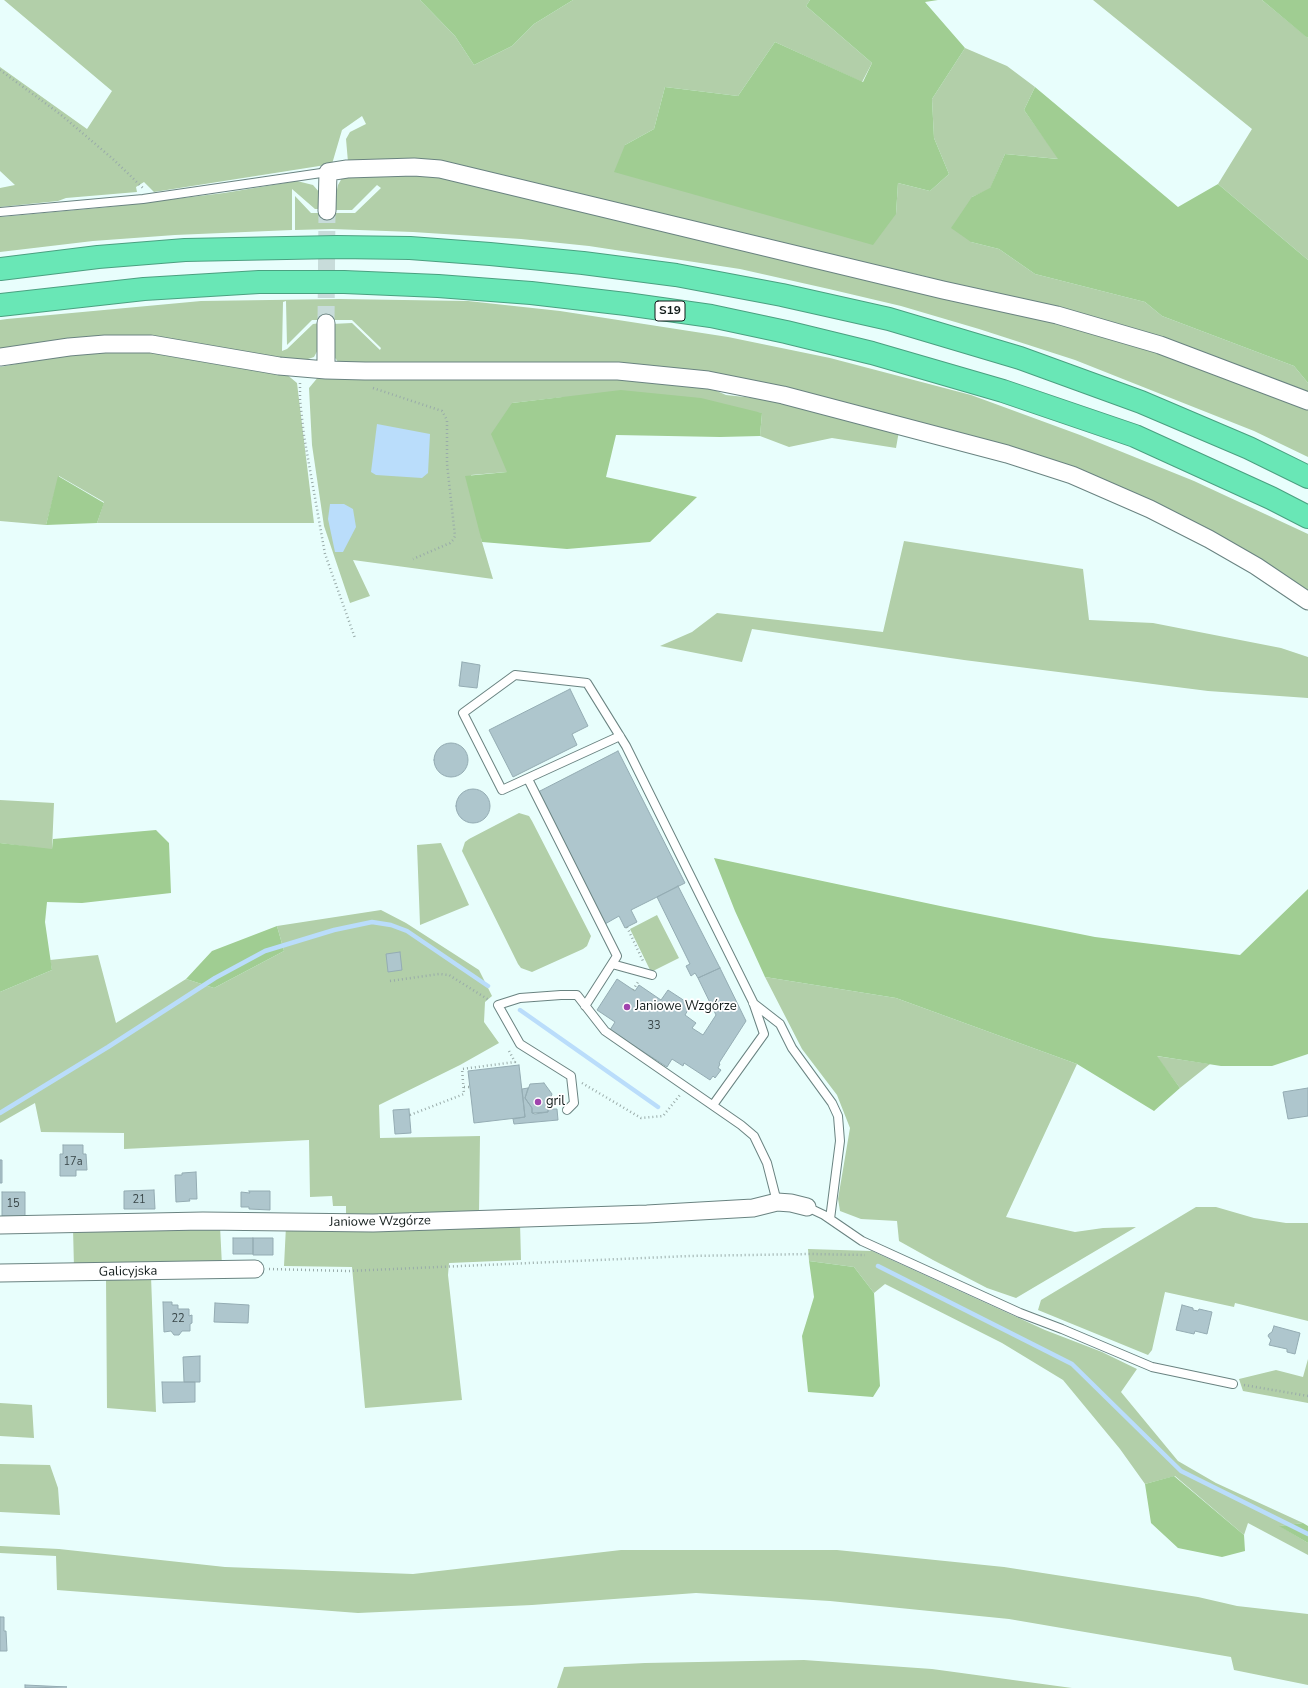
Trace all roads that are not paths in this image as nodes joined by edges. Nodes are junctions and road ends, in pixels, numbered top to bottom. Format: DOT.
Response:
graph roads {
  1 [pos="328,172"];
  2 [pos="327,211"];
  3 [pos="0,212"];
  4 [pos="0,269"];
  5 [pos="0,304"];
  6 [pos="326,323"];
  7 [pos="0,357"];
  8 [pos="326,370"];
  9 [pos="1308,401"];
  10 [pos="1308,477"];
  11 [pos="1308,517"];
  12 [pos="1308,602"];
  13 [pos="620,736"];
  14 [pos="528,779"];
  15 [pos="612,964"];
  16 [pos="652,975"];
  17 [pos="753,1002"];
  18 [pos="585,1006"];
  19 [pos="713,1105"];
  20 [pos="567,1110"];
  21 [pos="777,1202"];
  22 [pos="807,1207"];
  23 [pos="830,1219"];
  24 [pos="0,1225"];
  25 [pos="255,1269"];
  26 [pos="0,1274"];
  27 [pos="1233,1384"];
  1 -- 2 [label="street"];
  1 -- 3 [label="lane"];
  1 -- 9 [label="street"];
  4 -- 10 [label="highway"];
  5 -- 11 [label="highway, S19"];
  6 -- 8 [label="street"];
  7 -- 8 [label="street"];
  8 -- 12 [label="street"];
  13 -- 14 [label="lane"];
  13 -- 14 [label="lane"];
  13 -- 17 [label="lane"];
  14 -- 15 [label="lane"];
  15 -- 16 [label="lane"];
  15 -- 18 [label="lane"];
  17 -- 19 [label="lane"];
  17 -- 23 [label="lane"];
  18 -- 19 [label="lane"];
  18 -- 20 [label="lane"];
  19 -- 21 [label="lane"];
  21 -- 22 [label="street, Janiowe Wzgórze"];
  21 -- 24 [label="street, Janiowe Wzgórze"];
  22 -- 23 [label="lane"];
  23 -- 27 [label="lane"];
  25 -- 26 [label="street, Galicyjska"];
}
